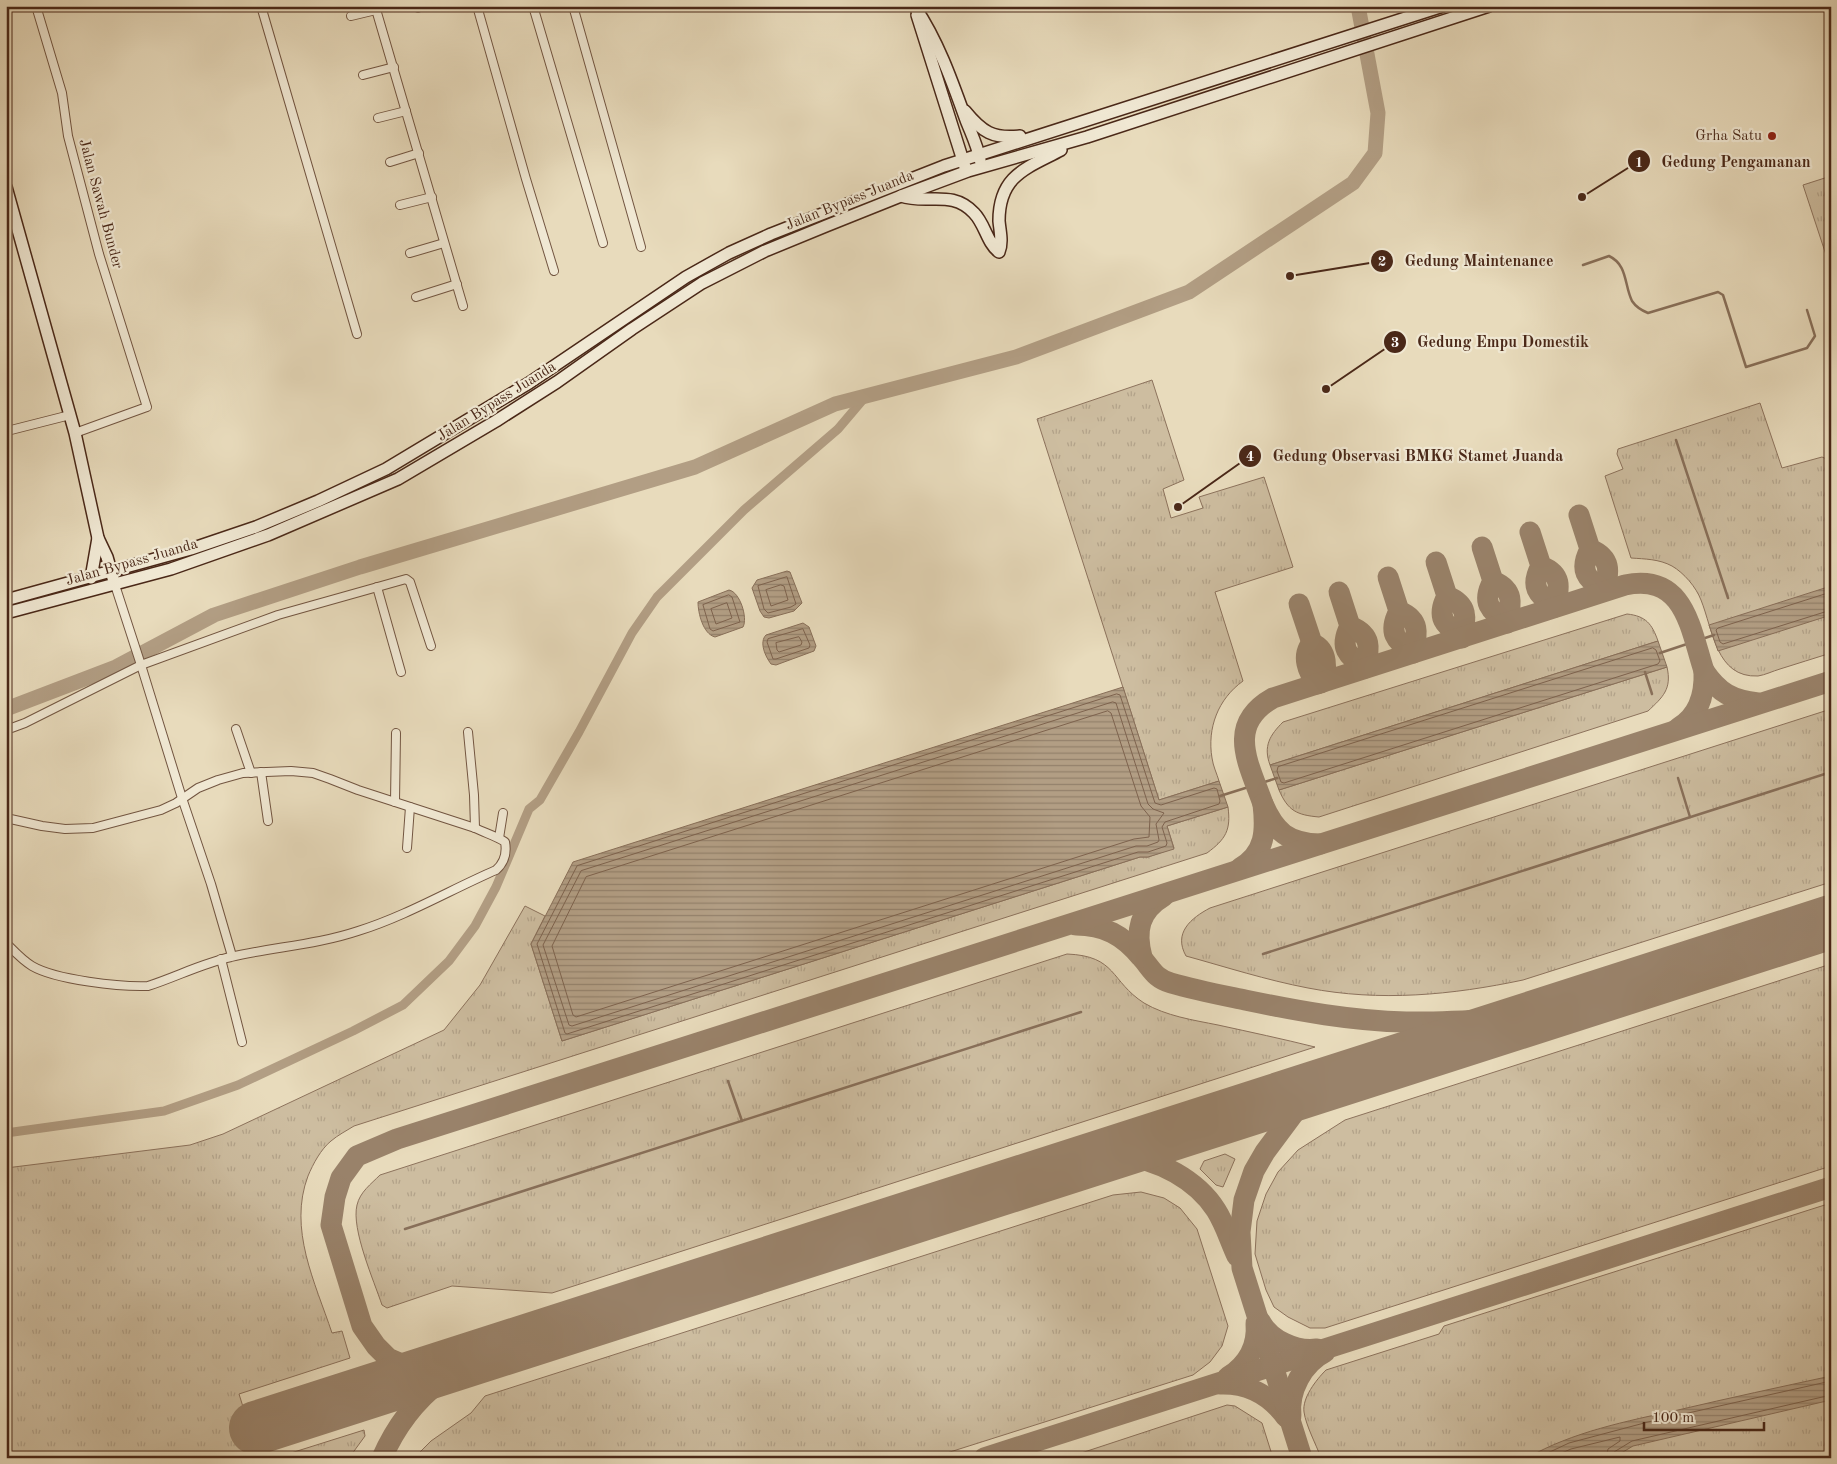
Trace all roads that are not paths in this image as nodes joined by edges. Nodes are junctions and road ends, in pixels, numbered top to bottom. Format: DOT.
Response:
graph roads {
  1 [pos="36,6"];
  2 [pos="261,6"];
  3 [pos="477,6"];
  4 [pos="533,6"];
  5 [pos="573,6"];
  6 [pos="914,6"];
  7 [pos="1443,6"];
  8 [pos="1489,6"];
  9 [pos="376,8"];
  10 [pos="351,16"];
  11 [pos="394,67"];
  12 [pos="363,75"];
  13 [pos="961,106"];
  14 [pos="406,111"];
  15 [pos="378,118"];
  16 [pos="1044,133"];
  17 [pos="1087,137"];
  18 [pos="419,153"];
  19 [pos="979,154"];
  20 [pos="962,160"];
  21 [pos="390,162"];
  22 [pos="981,167"];
  23 [pos="968,172"];
  24 [pos="6,187"];
  25 [pos="432,196"];
  26 [pos="901,196"];
  27 [pos="400,205"];
  28 [pos="444,243"];
  29 [pos="603,243"];
  30 [pos="641,247"];
  31 [pos="410,253"];
  32 [pos="554,271"];
  33 [pos="457,284"];
  34 [pos="416,297"];
  35 [pos="463,306"];
  36 [pos="357,334"];
  37 [pos="70,415"];
  38 [pos="10,430"];
  39 [pos="75,433"];
  40 [pos="300,508"];
  41 [pos="306,519"];
  42 [pos="98,538"];
  43 [pos="112,572"];
  44 [pos="91,578"];
  45 [pos="114,585"];
  46 [pos="377,587"];
  47 [pos="6,600"];
  48 [pos="6,613"];
  49 [pos="431,646"];
  50 [pos="141,663"];
  51 [pos="401,672"];
  52 [pos="236,729"];
  53 [pos="6,730"];
  54 [pos="468,732"];
  55 [pos="396,733"];
  56 [pos="251,772"];
  57 [pos="261,772"];
  58 [pos="182,798"];
  59 [pos="395,802"];
  60 [pos="410,807"];
  61 [pos="503,813"];
  62 [pos="6,818"];
  63 [pos="268,821"];
  64 [pos="475,828"];
  65 [pos="499,838"];
  66 [pos="407,848"];
  67 [pos="6,943"];
  68 [pos="232,956"];
  69 [pos="221,959"];
  70 [pos="242,1042"];
  1 -- 39 [label="street, Jalan Sawah Bunder"];
  2 -- 36 [label="street"];
  3 -- 32 [label="street"];
  4 -- 29 [label="street"];
  5 -- 30 [label="street"];
  6 -- 13 [label="main road"];
  6 -- 20 [label="main road"];
  7 -- 16 [label="main road"];
  8 -- 17 [label="main road"];
  9 -- 10 [label="street"];
  9 -- 11 [label="street"];
  11 -- 12 [label="street"];
  11 -- 14 [label="street"];
  13 -- 16 [label="main road"];
  13 -- 19 [label="main road"];
  14 -- 15 [label="street"];
  14 -- 18 [label="street"];
  16 -- 19 [label="main road, Jalan Bypass Juanda"];
  17 -- 22 [label="main road, Jalan Bypass Juanda"];
  17 -- 26 [label="main road"];
  18 -- 21 [label="street"];
  18 -- 25 [label="street"];
  19 -- 20 [label="main road, Jalan Bypass Juanda"];
  19 -- 22 [label="main road"];
  20 -- 23 [label="main road"];
  20 -- 40 [label="main road, Jalan Bypass Juanda"];
  22 -- 23 [label="main road, Jalan Bypass Juanda"];
  23 -- 26 [label="main road, Jalan Bypass Juanda"];
  24 -- 37 [label="main road"];
  25 -- 27 [label="street"];
  25 -- 28 [label="street"];
  26 -- 41 [label="main road, Jalan Bypass Juanda"];
  28 -- 31 [label="street"];
  28 -- 33 [label="street"];
  33 -- 34 [label="street"];
  33 -- 35 [label="street"];
  37 -- 38 [label="street"];
  37 -- 39 [label="main road"];
  39 -- 42 [label="main road"];
  40 -- 41 [label="main road"];
  40 -- 43 [label="main road, Jalan Bypass Juanda"];
  41 -- 45 [label="main road, Jalan Bypass Juanda"];
  42 -- 43 [label="main road"];
  42 -- 44 [label="main road"];
  43 -- 44 [label="main road, Jalan Bypass Juanda"];
  43 -- 45 [label="main road"];
  44 -- 47 [label="main road, Jalan Bypass Juanda"];
  45 -- 48 [label="main road, Jalan Bypass Juanda"];
  45 -- 50 [label="street"];
  46 -- 49 [label="street"];
  46 -- 50 [label="street"];
  46 -- 51 [label="street"];
  50 -- 53 [label="street"];
  50 -- 58 [label="street"];
  52 -- 56 [label="street"];
  54 -- 64 [label="street"];
  55 -- 59 [label="street"];
  56 -- 57 [label="street"];
  56 -- 58 [label="street"];
  57 -- 59 [label="street"];
  57 -- 63 [label="street"];
  58 -- 62 [label="street"];
  58 -- 68 [label="street"];
  59 -- 60 [label="street"];
  60 -- 64 [label="street"];
  60 -- 66 [label="street"];
  61 -- 65 [label="street"];
  64 -- 65 [label="street"];
  65 -- 68 [label="street"];
  67 -- 69 [label="street"];
  68 -- 69 [label="street"];
  69 -- 70 [label="street"];
}
